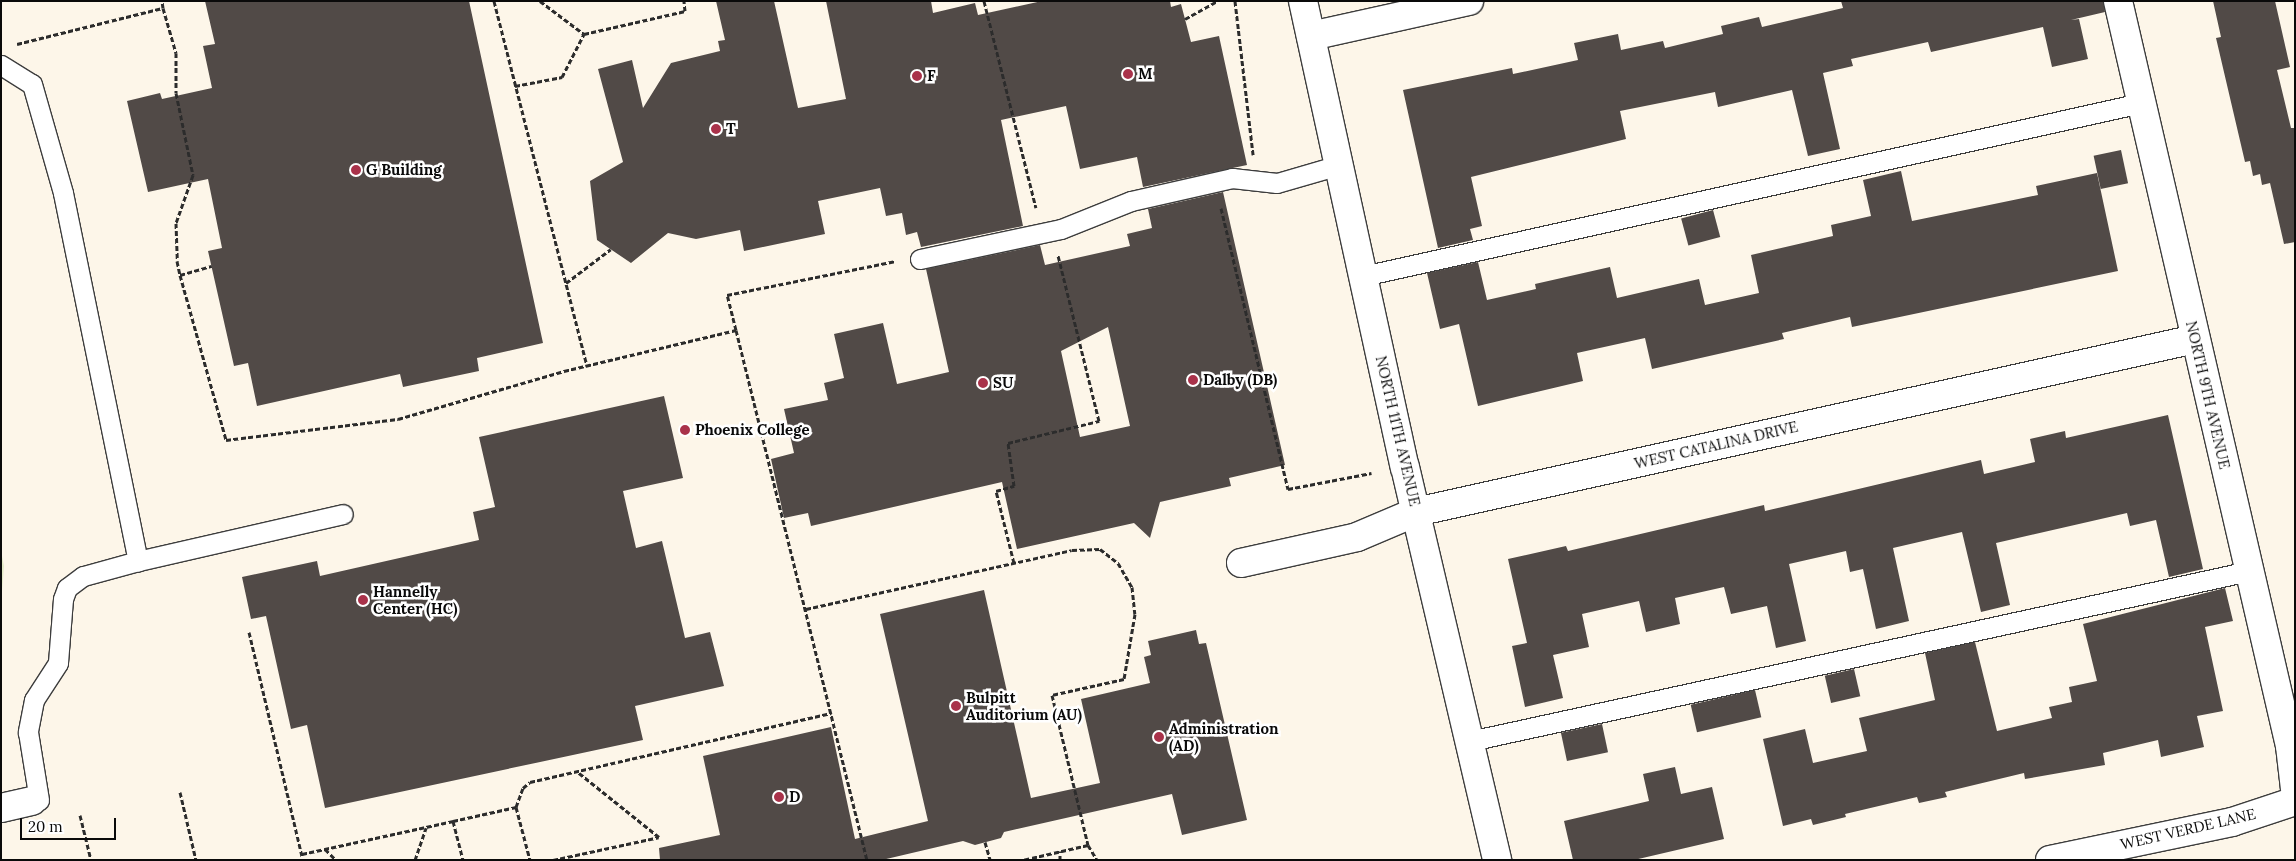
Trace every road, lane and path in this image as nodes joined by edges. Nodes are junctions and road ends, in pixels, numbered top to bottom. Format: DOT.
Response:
graph roads {
  1 [pos="162,1"];
  2 [pos="494,1"];
  3 [pos="540,1"];
  4 [pos="684,1"];
  5 [pos="984,1"];
  6 [pos="1217,1"];
  7 [pos="1235,1"];
  8 [pos="1303,1"];
  9 [pos="1469,1"];
  10 [pos="2118,1"];
  11 [pos="1210,3"];
  12 [pos="163,8"];
  13 [pos="1185,19"];
  14 [pos="584,34"];
  15 [pos="1311,36"];
  16 [pos="11,45"];
  17 [pos="1,64"];
  18 [pos="515,86"];
  19 [pos="2141,102"];
  20 [pos="1339,166"];
  21 [pos="1256,181"];
  22 [pos="1221,204"];
  23 [pos="1047,232"];
  24 [pos="611,250"];
  25 [pos="913,259"];
  26 [pos="212,266"];
  27 [pos="180,275"];
  28 [pos="1363,276"];
  29 [pos="566,283"];
  30 [pos="736,330"];
  31 [pos="2195,339"];
  32 [pos="587,366"];
  33 [pos="1371,473"];
  34 [pos="1416,512"];
  35 [pos="343,514"];
  36 [pos="138,561"];
  37 [pos="1014,562"];
  38 [pos="1242,563"];
  39 [pos="2249,571"];
  40 [pos="806,609"];
  41 [pos="249,632"];
  42 [pos="831,713"];
  43 [pos="1470,741"];
  44 [pos="577,771"];
  45 [pos="2295,789"];
  46 [pos="180,792"];
  47 [pos="35,801"];
  48 [pos="2295,801"];
  49 [pos="516,807"];
  50 [pos="1,808"];
  51 [pos="80,815"];
  52 [pos="453,821"];
  53 [pos="426,828"];
  54 [pos="986,842"];
  55 [pos="1088,845"];
  56 [pos="324,849"];
  57 [pos="1060,851"];
  58 [pos="302,854"];
  59 [pos="91,860"];
  60 [pos="196,860"];
  61 [pos="303,860"];
  62 [pos="336,860"];
  63 [pos="415,860"];
  64 [pos="463,860"];
  65 [pos="530,860"];
  66 [pos="553,860"];
  67 [pos="867,860"];
  68 [pos="990,860"];
  69 [pos="1023,860"];
  70 [pos="1060,860"];
  71 [pos="1097,860"];
  72 [pos="1496,860"];
  73 [pos="2050,860"];
  1 -- 12 [label="path"];
  2 -- 18 [label="path"];
  3 -- 14 [label="path"];
  4 -- 14 [label="path"];
  5 -- 23 [label="path"];
  6 -- 11 [label="path"];
  7 -- 21 [label="path"];
  8 -- 15 [label="street, NORTH 11TH AVENUE"];
  9 -- 15 [label="street"];
  10 -- 19 [label="street, NORTH 9TH AVENUE"];
  11 -- 13 [label="path"];
  12 -- 16 [label="path"];
  12 -- 27 [label="path"];
  14 -- 18 [label="path"];
  15 -- 20 [label="street, NORTH 11TH AVENUE"];
  17 -- 36 [label="lane"];
  18 -- 29 [label="path"];
  19 -- 28 [label="lane"];
  19 -- 31 [label="street, NORTH 9TH AVENUE"];
  20 -- 21 [label="lane"];
  20 -- 28 [label="street, NORTH 11TH AVENUE"];
  21 -- 23 [label="lane"];
  22 -- 33 [label="path"];
  23 -- 25 [label="lane"];
  23 -- 37 [label="path"];
  24 -- 29 [label="path"];
  25 -- 30 [label="path"];
  26 -- 27 [label="path"];
  27 -- 32 [label="path"];
  28 -- 34 [label="street, NORTH 11TH AVENUE"];
  29 -- 32 [label="path"];
  30 -- 32 [label="path"];
  30 -- 40 [label="path"];
  31 -- 34 [label="street, WEST CATALINA DRIVE"];
  31 -- 39 [label="street, NORTH 9TH AVENUE"];
  34 -- 38 [label="street, WEST CATALINA DRIVE"];
  34 -- 43 [label="street, NORTH 11TH AVENUE"];
  35 -- 36 [label="lane"];
  36 -- 47 [label="lane"];
  37 -- 40 [label="path"];
  37 -- 55 [label="path"];
  39 -- 43 [label="lane"];
  39 -- 45 [label="street, NORTH 9TH AVENUE"];
  40 -- 42 [label="path"];
  41 -- 58 [label="path"];
  42 -- 44 [label="path"];
  42 -- 67 [label="path"];
  43 -- 72 [label="street, NORTH 11TH AVENUE"];
  44 -- 49 [label="path"];
  44 -- 66 [label="path"];
  46 -- 60 [label="path"];
  47 -- 50 [label="street"];
  48 -- 73 [label="street, WEST VERDE LANE"];
  49 -- 52 [label="path"];
  49 -- 65 [label="path"];
  51 -- 59 [label="path"];
  52 -- 53 [label="path"];
  52 -- 64 [label="path"];
  53 -- 56 [label="path"];
  53 -- 63 [label="path"];
  54 -- 68 [label="path"];
  55 -- 57 [label="path"];
  55 -- 71 [label="path"];
  56 -- 58 [label="path"];
  56 -- 62 [label="path"];
  57 -- 69 [label="path"];
  57 -- 70 [label="path"];
  58 -- 61 [label="path"];
}
